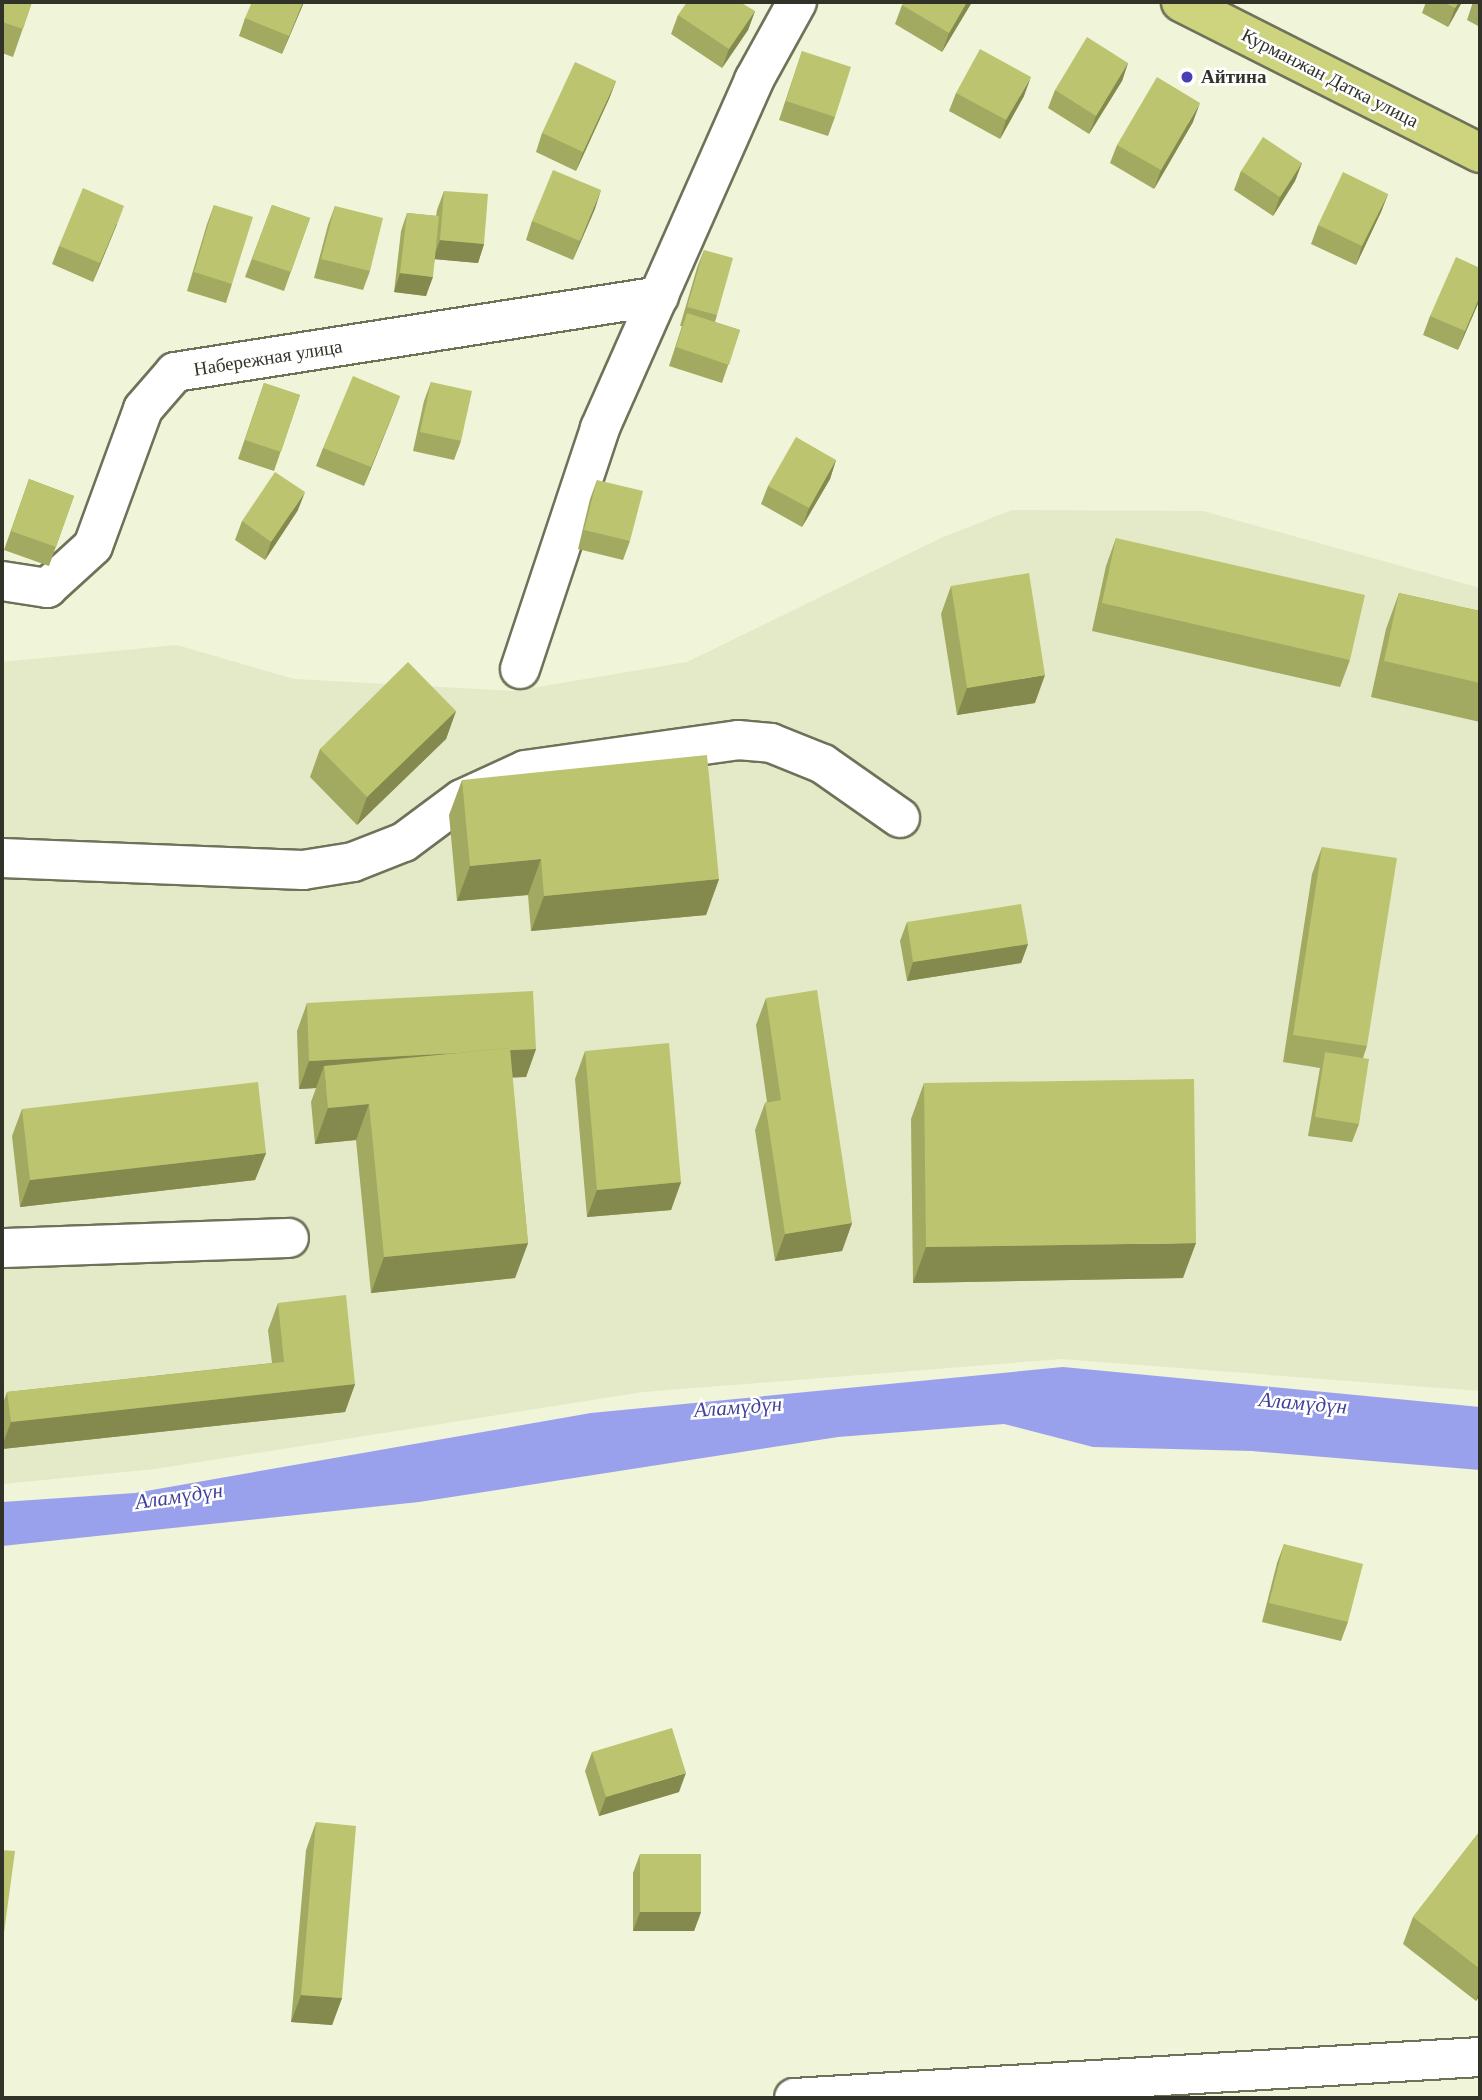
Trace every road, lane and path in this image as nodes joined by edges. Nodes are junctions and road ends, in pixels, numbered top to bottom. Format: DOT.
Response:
graph roads {
  1 [pos="797,2"];
  2 [pos="1181,2"];
  3 [pos="1480,153"];
  4 [pos="659,296"];
  5 [pos="2,581"];
  6 [pos="520,669"];
  7 [pos="900,818"];
  8 [pos="2,858"];
  9 [pos="289,1238"];
  10 [pos="2,1248"];
  11 [pos="1480,2057"];
  12 [pos="794,2098"];
  1 -- 4 [label="street"];
  2 -- 3 [label="main road, Курманжан Датка улица"];
  4 -- 5 [label="street, Набережная улица"];
  4 -- 6 [label="street"];
  7 -- 8 [label="street"];
  9 -- 10 [label="street"];
  11 -- 12 [label="street"];
}
